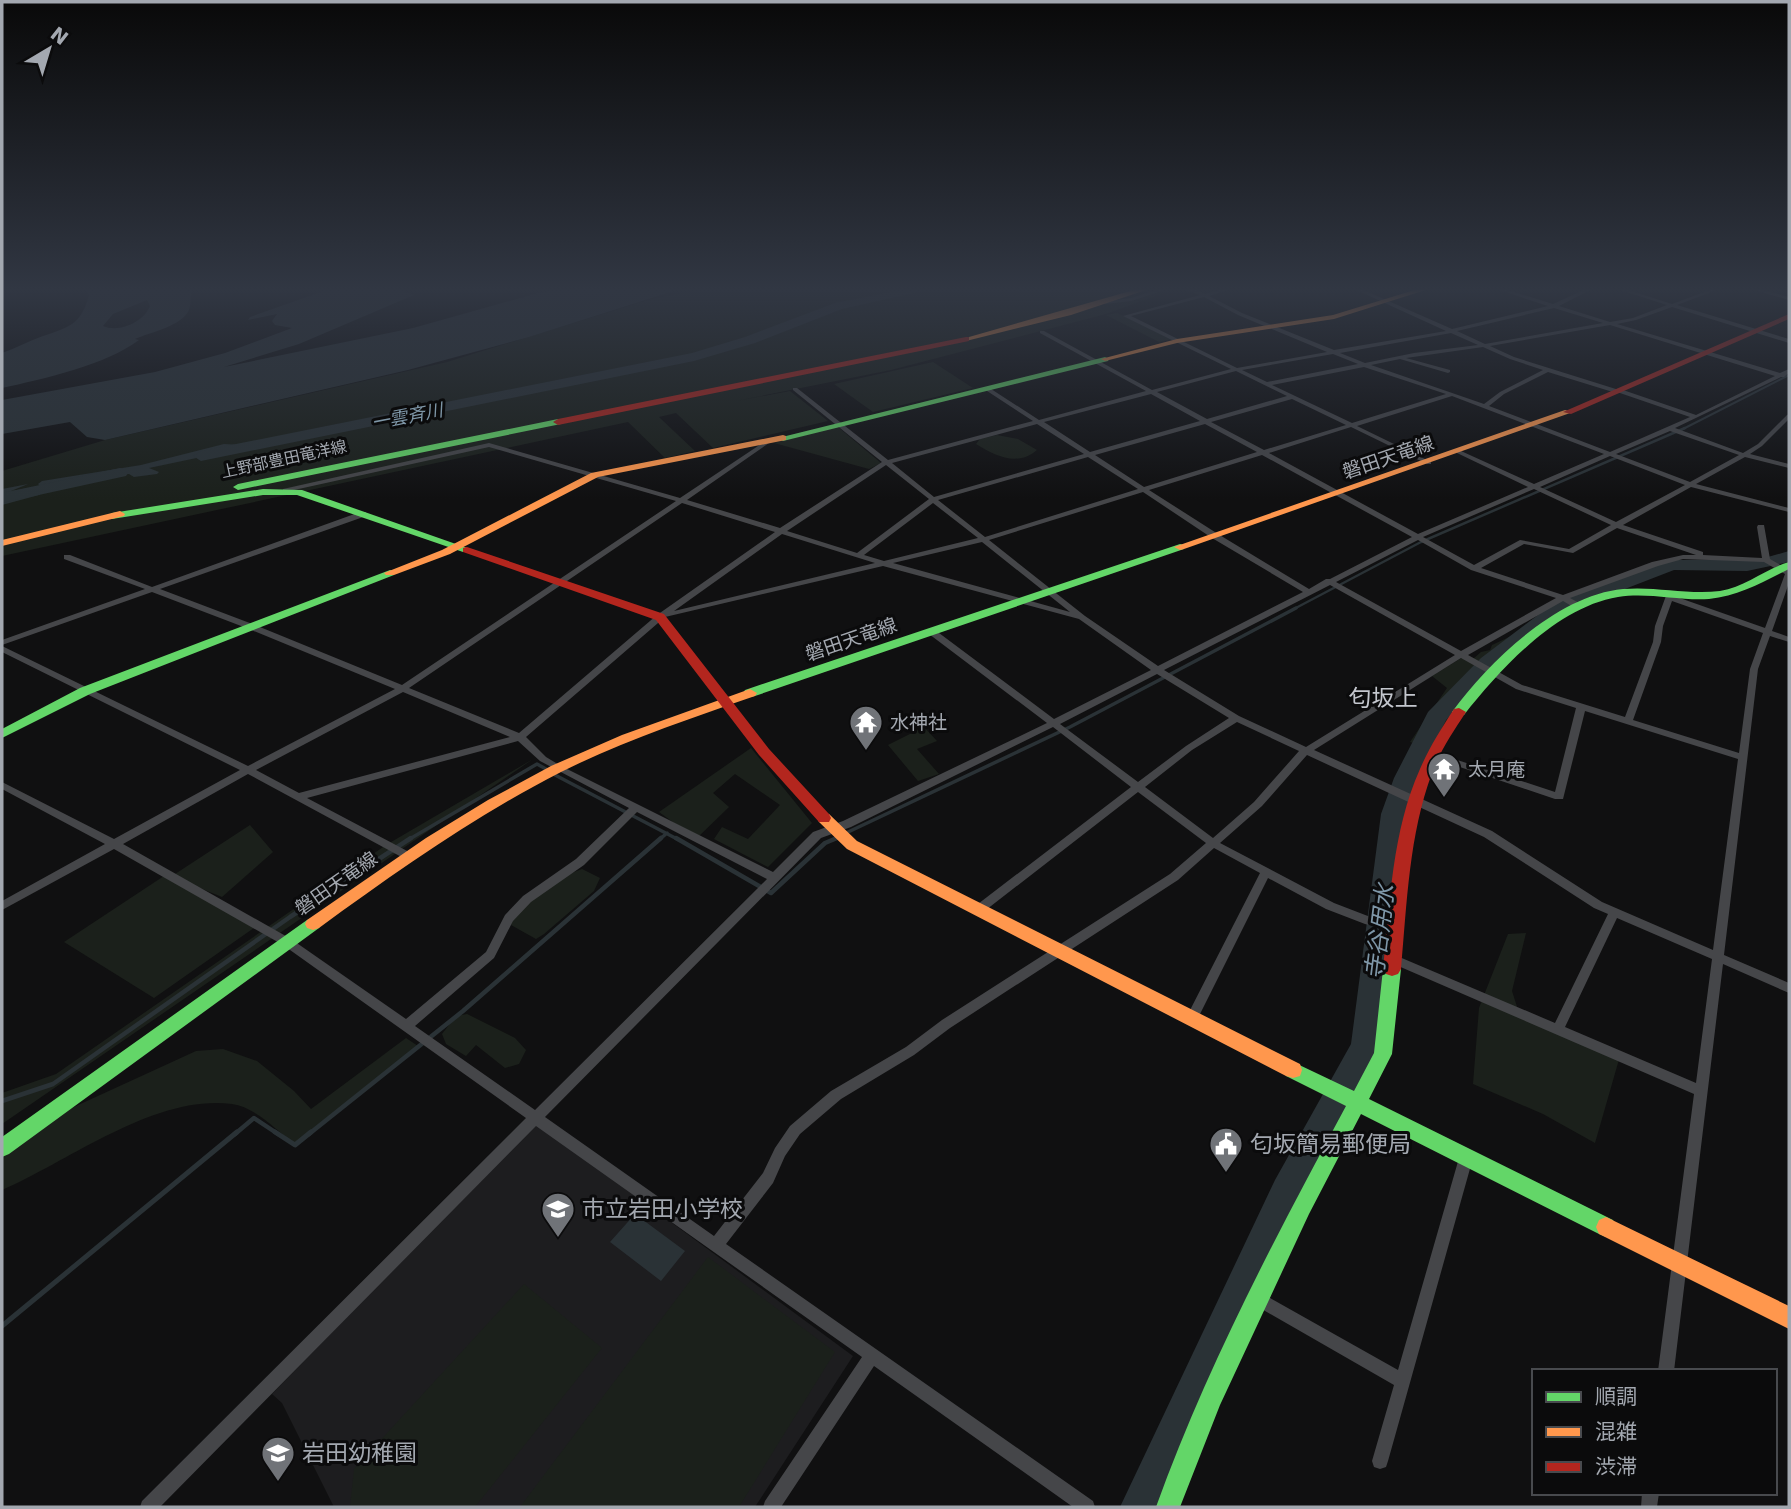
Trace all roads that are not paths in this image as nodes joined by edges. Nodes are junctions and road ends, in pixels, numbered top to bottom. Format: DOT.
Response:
graph roads {
  1 [pos="882,358"];
  2 [pos="1092,358"];
  3 [pos="1107,358"];
  4 [pos="1211,358"];
  5 [pos="1294,358"];
  6 [pos="1350,358"];
  7 [pos="1397,358"];
  8 [pos="1401,358"];
  9 [pos="1516,358"];
  10 [pos="1695,358"];
  11 [pos="1725,358"];
  12 [pos="1097,361"];
  13 [pos="1365,365"];
  14 [pos="1234,370"];
  15 [pos="1547,370"];
  16 [pos="1448,371"];
  17 [pos="1789,371"];
  18 [pos="1780,375"];
  19 [pos="1789,378"];
  20 [pos="1266,384"];
  21 [pos="986,388"];
  22 [pos="795,389"];
  23 [pos="1154,392"];
  24 [pos="1619,392"];
  25 [pos="1452,394"];
  26 [pos="1292,397"];
  27 [pos="1484,407"];
  28 [pos="1789,416"];
  29 [pos="1696,417"];
  30 [pos="1207,421"];
  31 [pos="1038,422"];
  32 [pos="840,424"];
  33 [pos="1352,426"];
  34 [pos="1534,426"];
  35 [pos="1668,428"];
  36 [pos="766,442"];
  37 [pos="1460,452"];
  38 [pos="1266,453"];
  39 [pos="1609,454"];
  40 [pos="1090,455"];
  41 [pos="1744,455"];
  42 [pos="887,462"];
  43 [pos="1429,463"];
  44 [pos="1789,466"];
  45 [pos="595,475"];
  46 [pos="1692,485"];
  47 [pos="1533,487"];
  48 [pos="285,490"];
  49 [pos="1144,490"];
  50 [pos="1340,493"];
  51 [pos="934,499"];
  52 [pos="681,500"];
  53 [pos="1789,510"];
  54 [pos="363,514"];
  55 [pos="112,516"];
  56 [pos="1616,525"];
  57 [pos="1761,527"];
  58 [pos="781,531"];
  59 [pos="1215,536"];
  60 [pos="1418,537"];
  61 [pos="985,540"];
  62 [pos="2,543"];
  63 [pos="457,547"];
  64 [pos="859,555"];
  65 [pos="67,558"];
  66 [pos="1713,558"];
  67 [pos="1766,560"];
  68 [pos="886,564"];
  69 [pos="1785,567"];
  70 [pos="1474,568"];
  71 [pos="561,582"];
  72 [pos="1329,582"];
  73 [pos="155,589"];
  74 [pos="1051,592"];
  75 [pos="1308,592"];
  76 [pos="1670,596"];
  77 [pos="1563,598"];
  78 [pos="1025,601"];
  79 [pos="1578,606"];
  80 [pos="660,617"];
  81 [pos="1082,618"];
  82 [pos="252,626"];
  83 [pos="932,632"];
  84 [pos="1766,633"];
  85 [pos="1789,640"];
  86 [pos="2,643"];
  87 [pos="2,649"];
  88 [pos="1461,655"];
  89 [pos="1157,670"];
  90 [pos="1491,672"];
  91 [pos="402,690"];
  92 [pos="85,691"];
  93 [pos="725,702"];
  94 [pos="1581,707"];
  95 [pos="1236,719"];
  96 [pos="1628,721"];
  97 [pos="1054,723"];
  98 [pos="2,734"];
  99 [pos="520,737"];
  100 [pos="1306,752"];
  101 [pos="1433,755"];
  102 [pos="1742,757"];
  103 [pos="558,768"];
  104 [pos="248,770"];
  105 [pos="2,785"];
  106 [pos="1138,786"];
  107 [pos="297,797"];
  108 [pos="1414,799"];
  109 [pos="635,808"];
  110 [pos="833,828"];
  111 [pos="115,844"];
  112 [pos="1214,844"];
  113 [pos="407,856"];
  114 [pos="1266,872"];
  115 [pos="773,877"];
  116 [pos="2,906"];
  117 [pos="978,910"];
  118 [pos="1614,912"];
  119 [pos="1369,921"];
  120 [pos="287,942"];
  121 [pos="1062,951"];
  122 [pos="1717,957"];
  123 [pos="1393,958"];
  124 [pos="1789,988"];
  125 [pos="1192,1017"];
  126 [pos="406,1026"];
  127 [pos="1558,1030"];
  128 [pos="1701,1091"];
  129 [pos="1359,1103"];
  130 [pos="535,1115"];
  131 [pos="2,1147"];
  132 [pos="1466,1158"];
  133 [pos="717,1244"];
  134 [pos="1680,1264"];
  135 [pos="1258,1299"];
  136 [pos="1789,1318"];
  137 [pos="873,1355"];
  138 [pos="1667,1369"];
  139 [pos="1403,1381"];
  140 [pos="1380,1461"];
  141 [pos="148,1507"];
  142 [pos="771,1507"];
  143 [pos="1087,1507"];
  144 [pos="1168,1507"];
  1 -- 55 [label="street, 上野部豊田竜洋線"];
  2 -- 12 [label="street"];
  3 -- 12 [label="street"];
  4 -- 14 [label="street"];
  5 -- 14 [label="street"];
  6 -- 13 [label="street"];
  7 -- 13 [label="street"];
  8 -- 16 [label="street"];
  9 -- 15 [label="street"];
  10 -- 24 [label="street, 磐田天竜線"];
  11 -- 18 [label="street"];
  12 -- 21 [label="street"];
  12 -- 23 [label="street"];
  13 -- 20 [label="street"];
  13 -- 25 [label="street"];
  14 -- 20 [label="street"];
  14 -- 23 [label="street"];
  15 -- 24 [label="street"];
  15 -- 27 [label="street"];
  17 -- 18 [label="street"];
  18 -- 19 [label="street"];
  18 -- 29 [label="street"];
  20 -- 26 [label="street"];
  21 -- 31 [label="street"];
  21 -- 32 [label="street"];
  22 -- 32 [label="street"];
  23 -- 30 [label="street"];
  23 -- 31 [label="street"];
  24 -- 29 [label="street"];
  24 -- 34 [label="street, 磐田天竜線"];
  25 -- 27 [label="street"];
  25 -- 33 [label="street"];
  26 -- 30 [label="street"];
  26 -- 33 [label="street"];
  27 -- 34 [label="street"];
  28 -- 41 [label="street"];
  29 -- 35 [label="street"];
  30 -- 38 [label="street"];
  30 -- 40 [label="street"];
  31 -- 40 [label="street"];
  31 -- 42 [label="street"];
  32 -- 36 [label="street"];
  32 -- 42 [label="street"];
  33 -- 38 [label="street"];
  33 -- 43 [label="street"];
  34 -- 37 [label="street, 磐田天竜線"];
  34 -- 39 [label="street"];
  35 -- 39 [label="street"];
  35 -- 41 [label="street"];
  36 -- 45 [label="street"];
  36 -- 52 [label="street"];
  37 -- 43 [label="street, 磐田天竜線"];
  37 -- 47 [label="street"];
  38 -- 49 [label="street"];
  38 -- 50 [label="street"];
  39 -- 46 [label="street"];
  39 -- 47 [label="street"];
  40 -- 49 [label="street"];
  40 -- 51 [label="street"];
  41 -- 44 [label="street"];
  41 -- 46 [label="street"];
  42 -- 51 [label="street"];
  42 -- 58 [label="street"];
  43 -- 50 [label="street, 磐田天竜線"];
  45 -- 48 [label="street"];
  45 -- 52 [label="street"];
  45 -- 63 [label="street"];
  46 -- 53 [label="street"];
  46 -- 56 [label="street"];
  47 -- 56 [label="street"];
  47 -- 60 [label="street"];
  48 -- 54 [label="street"];
  48 -- 55 [label="street"];
  49 -- 59 [label="street"];
  49 -- 61 [label="street"];
  50 -- 59 [label="street, 磐田天竜線"];
  50 -- 60 [label="street"];
  51 -- 61 [label="street"];
  51 -- 64 [label="street"];
  52 -- 58 [label="street"];
  52 -- 71 [label="street"];
  54 -- 63 [label="street"];
  54 -- 73 [label="street"];
  55 -- 62 [label="street, 上野部豊田竜洋線"];
  56 -- 66 [label="street"];
  56 -- 70 [label="street"];
  57 -- 67 [label="street"];
  58 -- 64 [label="street"];
  58 -- 80 [label="street"];
  59 -- 74 [label="street, 磐田天竜線"];
  59 -- 75 [label="street"];
  60 -- 70 [label="street"];
  60 -- 72 [label="street"];
  61 -- 68 [label="street"];
  61 -- 74 [label="street"];
  63 -- 71 [label="street"];
  63 -- 82 [label="street"];
  64 -- 68 [label="street"];
  65 -- 73 [label="street"];
  66 -- 67 [label="street"];
  66 -- 77 [label="street"];
  67 -- 69 [label="street"];
  68 -- 78 [label="street"];
  68 -- 80 [label="street"];
  69 -- 76 [label="street"];
  69 -- 84 [label="street"];
  70 -- 77 [label="street"];
  71 -- 80 [label="street"];
  71 -- 91 [label="street"];
  72 -- 75 [label="street"];
  72 -- 88 [label="street"];
  73 -- 82 [label="street"];
  73 -- 86 [label="street"];
  74 -- 78 [label="street, 磐田天竜線"];
  74 -- 81 [label="street"];
  75 -- 89 [label="street"];
  76 -- 79 [label="street"];
  76 -- 84 [label="street"];
  76 -- 96 [label="street"];
  77 -- 79 [label="street"];
  77 -- 88 [label="street"];
  78 -- 81 [label="street"];
  78 -- 83 [label="street, 磐田天竜線"];
  79 -- 90 [label="street"];
  80 -- 93 [label="street"];
  80 -- 99 [label="street"];
  81 -- 89 [label="street"];
  82 -- 91 [label="street"];
  82 -- 92 [label="street"];
  83 -- 93 [label="street, 磐田天竜線"];
  83 -- 97 [label="street"];
  84 -- 85 [label="street"];
  84 -- 102 [label="street"];
  87 -- 92 [label="street"];
  88 -- 90 [label="street"];
  88 -- 100 [label="street"];
  89 -- 95 [label="street"];
  89 -- 97 [label="street"];
  90 -- 94 [label="street"];
  90 -- 101 [label="street"];
  91 -- 99 [label="street"];
  91 -- 104 [label="street"];
  92 -- 98 [label="street"];
  92 -- 104 [label="street"];
  93 -- 103 [label="street, 磐田天竜線"];
  93 -- 110 [label="street"];
  94 -- 96 [label="street"];
  94 -- 101 [label="street"];
  95 -- 100 [label="street"];
  95 -- 106 [label="street"];
  96 -- 102 [label="street"];
  97 -- 106 [label="street"];
  97 -- 110 [label="street"];
  99 -- 103 [label="street"];
  99 -- 107 [label="street"];
  100 -- 108 [label="street"];
  100 -- 112 [label="street"];
  101 -- 108 [label="street"];
  102 -- 122 [label="street"];
  103 -- 109 [label="street"];
  103 -- 113 [label="street, 磐田天竜線"];
  104 -- 107 [label="street"];
  104 -- 111 [label="street"];
  105 -- 111 [label="street"];
  106 -- 112 [label="street"];
  106 -- 117 [label="street"];
  107 -- 113 [label="street"];
  108 -- 118 [label="street"];
  108 -- 123 [label="street"];
  109 -- 115 [label="street"];
  109 -- 126 [label="street"];
  110 -- 115 [label="street"];
  110 -- 117 [label="street"];
  111 -- 116 [label="street"];
  111 -- 120 [label="street"];
  112 -- 114 [label="street"];
  112 -- 121 [label="street"];
  113 -- 120 [label="street, 磐田天竜線"];
  114 -- 119 [label="street"];
  114 -- 125 [label="street"];
  115 -- 130 [label="street"];
  117 -- 121 [label="street"];
  118 -- 122 [label="street"];
  118 -- 127 [label="street"];
  120 -- 126 [label="street"];
  120 -- 131 [label="street, 磐田天竜線"];
  121 -- 125 [label="street"];
  121 -- 133 [label="street"];
  122 -- 124 [label="street"];
  122 -- 128 [label="street"];
  123 -- 127 [label="street"];
  123 -- 129 [label="street"];
  125 -- 129 [label="street"];
  126 -- 130 [label="street"];
  127 -- 128 [label="street"];
  128 -- 134 [label="street"];
  129 -- 132 [label="street"];
  129 -- 135 [label="street"];
  130 -- 133 [label="street"];
  130 -- 141 [label="street"];
  132 -- 134 [label="street"];
  132 -- 139 [label="street"];
  133 -- 137 [label="street"];
  134 -- 136 [label="street"];
  134 -- 138 [label="street"];
  135 -- 139 [label="street"];
  135 -- 144 [label="street"];
  137 -- 142 [label="street"];
  137 -- 143 [label="street"];
  139 -- 140 [label="street"];
}
